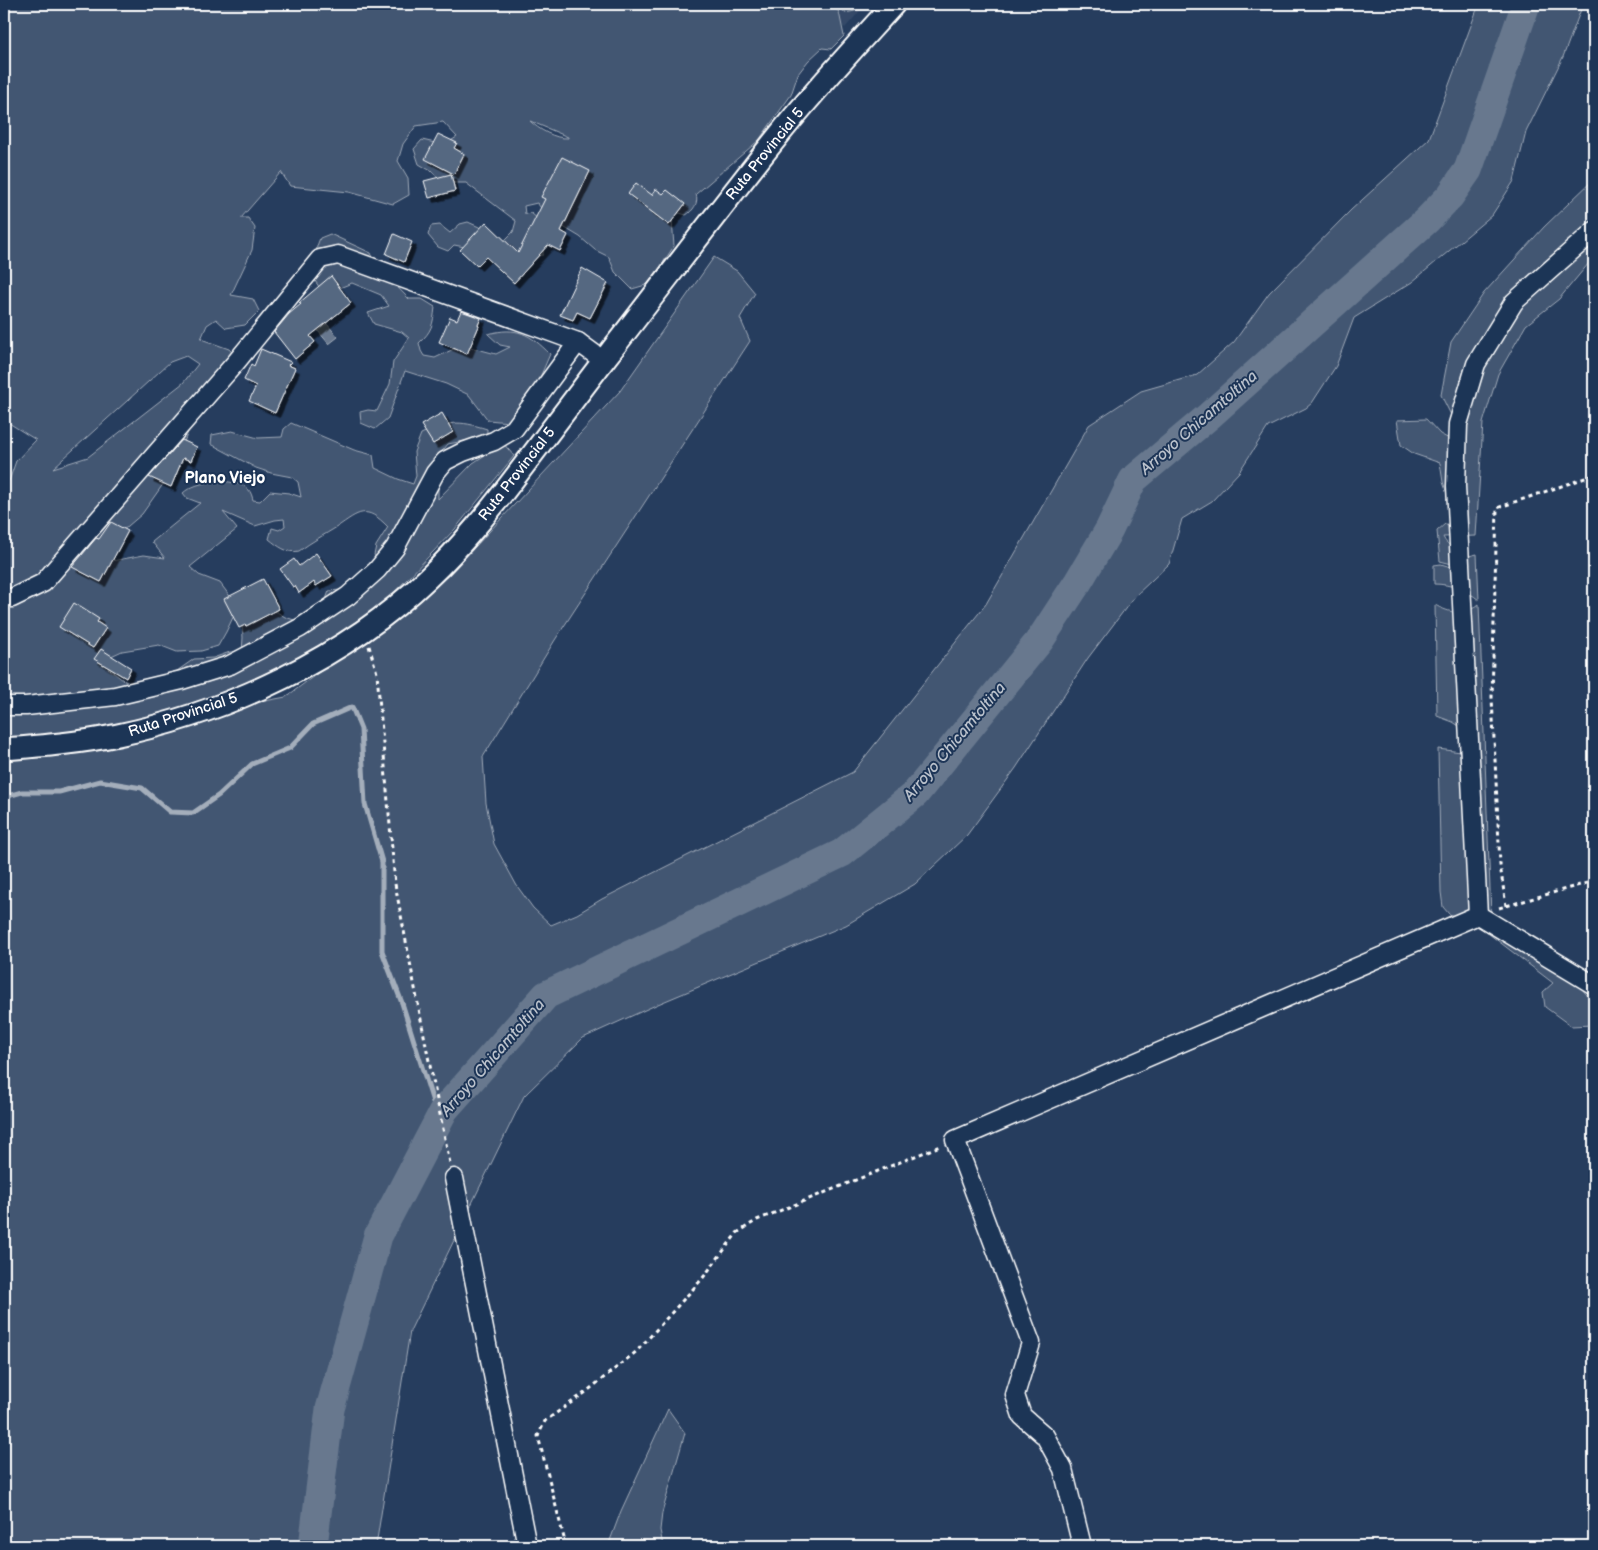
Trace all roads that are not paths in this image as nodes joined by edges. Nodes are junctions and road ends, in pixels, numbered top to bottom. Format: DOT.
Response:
graph roads {
  1 [pos="894,4"];
  2 [pos="1594,231"];
  3 [pos="578,342"];
  4 [pos="604,361"];
  5 [pos="4,598"];
  6 [pos="4,706"];
  7 [pos="4,749"];
  8 [pos="1478,915"];
  9 [pos="1594,985"];
  10 [pos="454,1178"];
  11 [pos="527,1546"];
  12 [pos="1082,1546"];
  1 -- 4 [label="main road, Ruta Provincial 5"];
  2 -- 8 [label="street"];
  3 -- 4 [label="street"];
  3 -- 5 [label="street"];
  3 -- 6 [label="street"];
  4 -- 7 [label="main road, Ruta Provincial 5"];
  8 -- 9 [label="street"];
  8 -- 12 [label="street"];
  10 -- 11 [label="street"];
}
